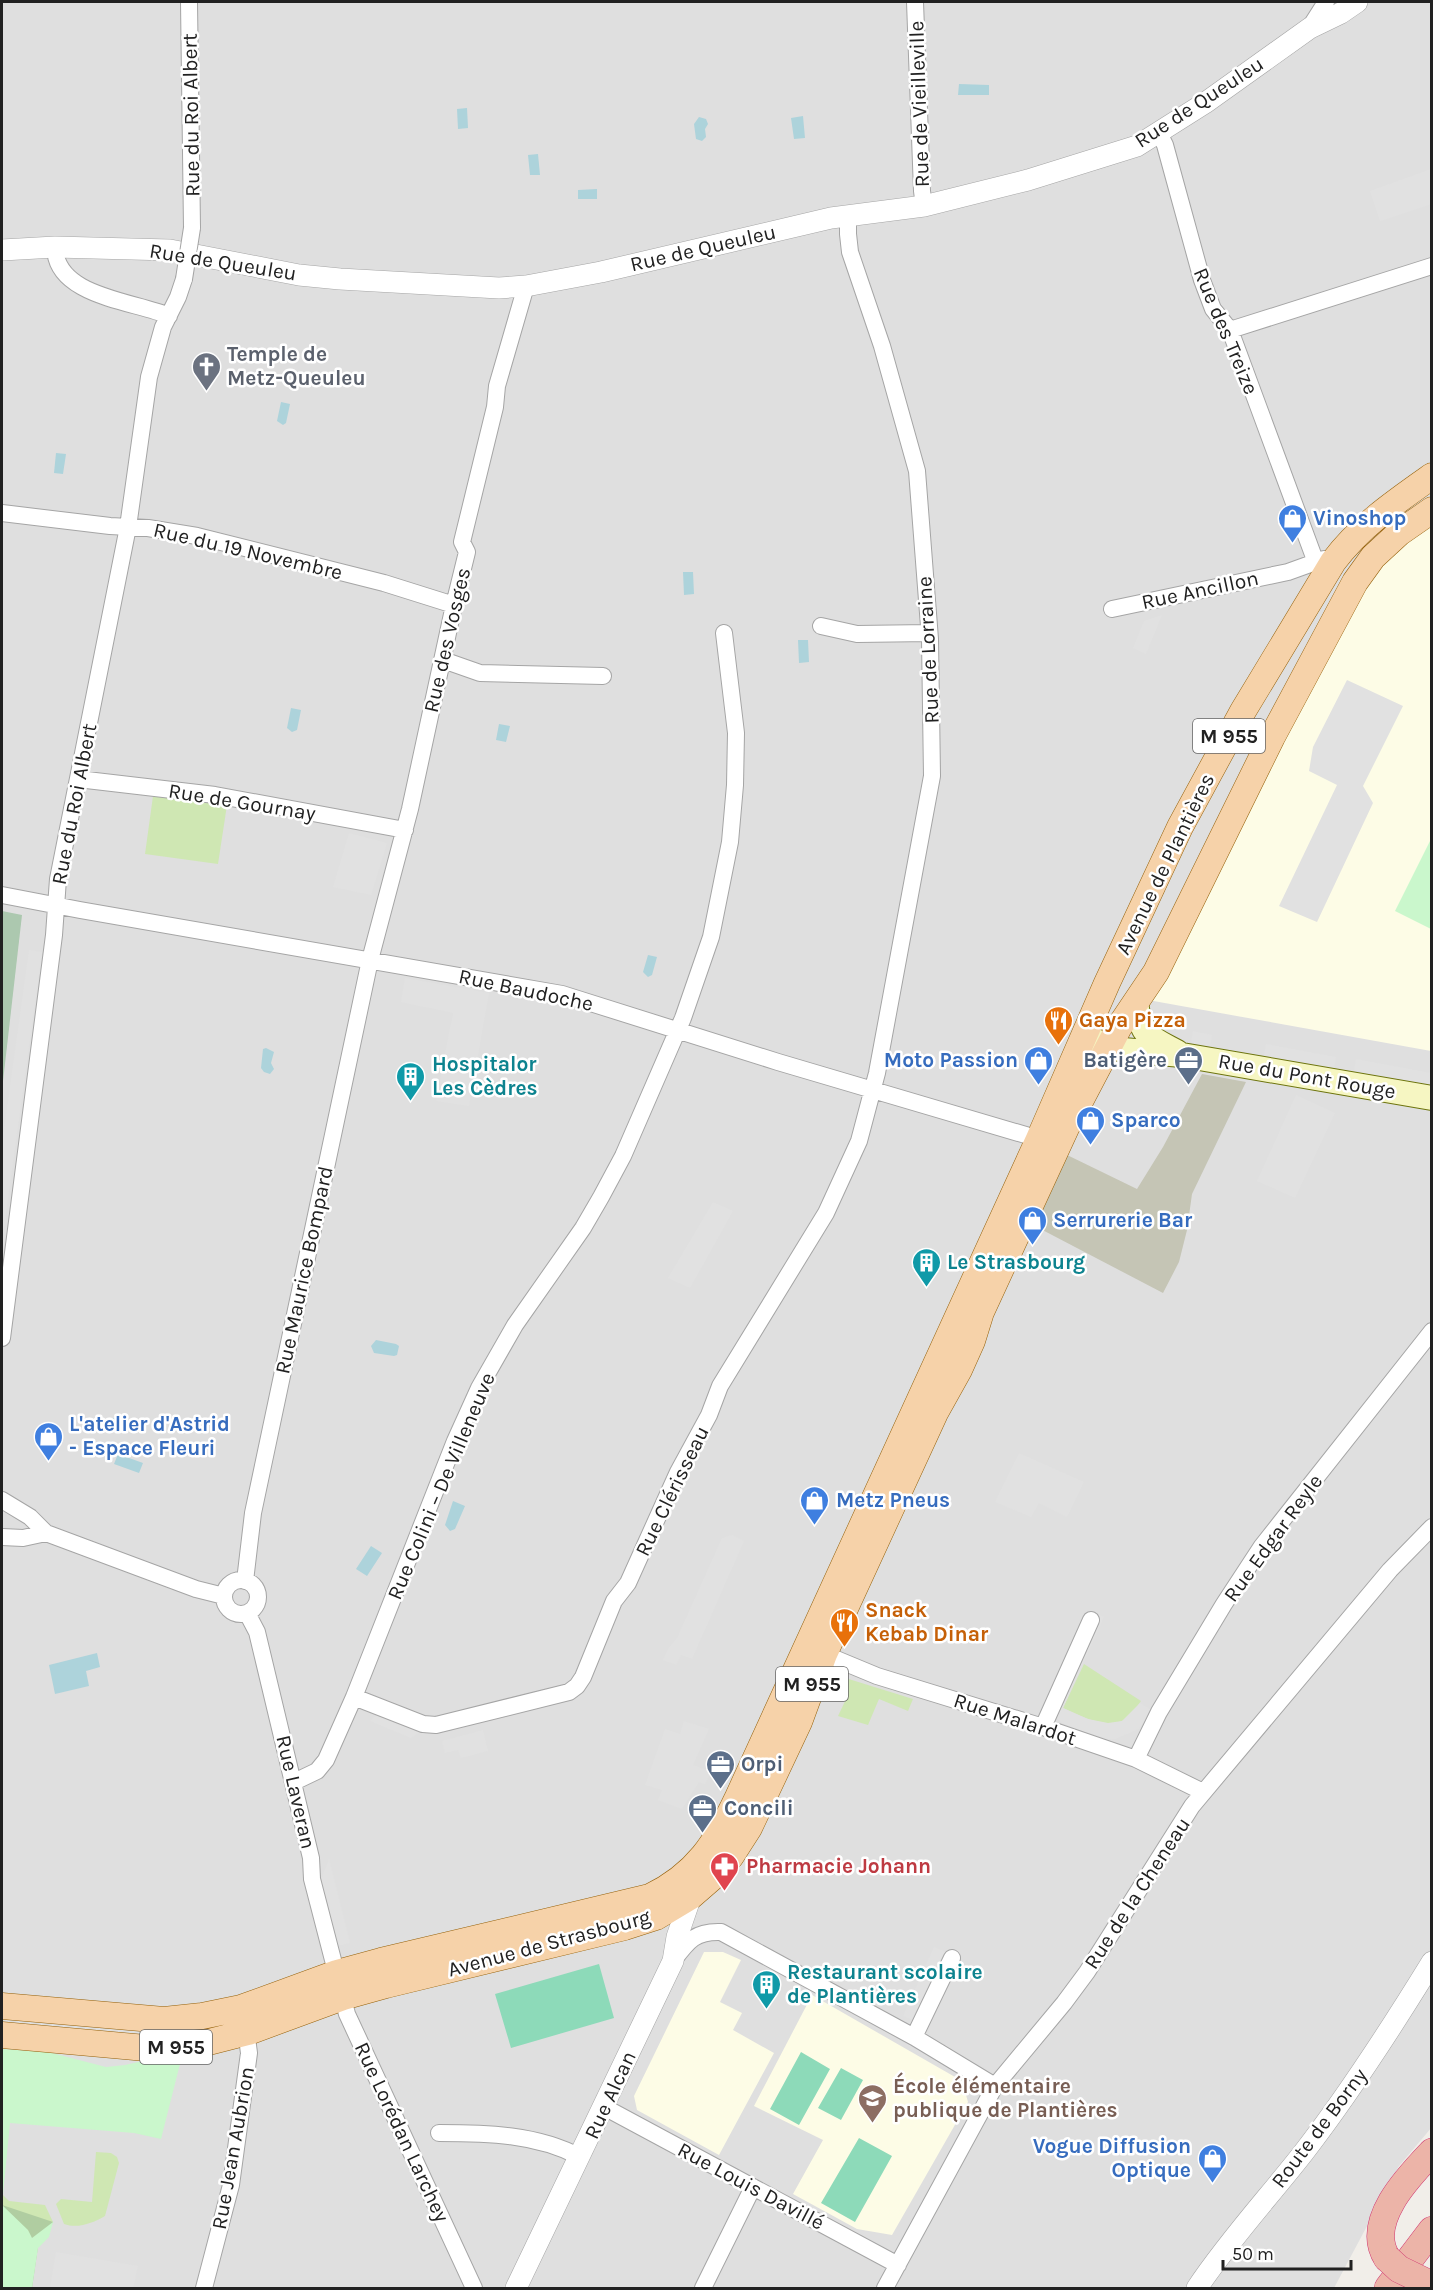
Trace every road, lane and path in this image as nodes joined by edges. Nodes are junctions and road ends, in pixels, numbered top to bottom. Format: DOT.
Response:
graph roads {
  1 [pos="189,2"];
  2 [pos="915,2"];
  3 [pos="1326,2"];
  4 [pos="1357,2"];
  5 [pos="1310,28"];
  6 [pos="1159,133"];
  7 [pos="924,206"];
  8 [pos="848,216"];
  9 [pos="55,247"];
  10 [pos="2,250"];
  11 [pos="1431,266"];
  12 [pos="526,286"];
  13 [pos="169,316"];
  14 [pos="1230,330"];
  15 [pos="1431,476"];
  16 [pos="1431,510"];
  17 [pos="2,513"];
  18 [pos="128,527"];
  19 [pos="1324,561"];
  20 [pos="1288,572"];
  21 [pos="1314,591"];
  22 [pos="454,605"];
  23 [pos="1112,609"];
  24 [pos="821,626"];
  25 [pos="724,633"];
  26 [pos="929,633"];
  27 [pos="443,660"];
  28 [pos="603,676"];
  29 [pos="78,779"];
  30 [pos="405,830"];
  31 [pos="2,895"];
  32 [pos="55,905"];
  33 [pos="370,960"];
  34 [pos="1137,1004"];
  35 [pos="678,1029"];
  36 [pos="1084,1037"];
  37 [pos="1108,1046"];
  38 [pos="1182,1055"];
  39 [pos="873,1089"];
  40 [pos="1431,1098"];
  41 [pos="1039,1139"];
  42 [pos="1431,1331"];
  43 [pos="2,1338"];
  44 [pos="2,1500"];
  45 [pos="1431,1527"];
  46 [pos="46,1533"];
  47 [pos="2,1537"];
  48 [pos="245,1581"];
  49 [pos="224,1596"];
  50 [pos="248,1613"];
  51 [pos="1091,1620"];
  52 [pos="824,1654"];
  53 [pos="354,1697"];
  54 [pos="1043,1727"];
  55 [pos="1136,1759"];
  56 [pos="294,1782"];
  57 [pos="1203,1792"];
  58 [pos="691,1896"];
  59 [pos="952,1958"];
  60 [pos="673,1961"];
  61 [pos="1431,1962"];
  62 [pos="340,1985"];
  63 [pos="2,2006"];
  64 [pos="241,2008"];
  65 [pos="248,2032"];
  66 [pos="2,2035"];
  67 [pos="914,2037"];
  68 [pos="995,2086"];
  69 [pos="604,2107"];
  70 [pos="439,2133"];
  71 [pos="1431,2152"];
  72 [pos="580,2157"];
  73 [pos="753,2187"];
  74 [pos="1431,2230"];
  75 [pos="898,2265"];
  76 [pos="1431,2270"];
  77 [pos="1431,2284"];
  78 [pos="204,2289"];
  79 [pos="474,2289"];
  80 [pos="516,2289"];
  81 [pos="703,2289"];
  82 [pos="885,2289"];
  83 [pos="1197,2289"];
  84 [pos="1388,2289"];
  85 [pos="1418,2289"];
  1 -- 13 [label="street, Rue du Roi Albert, bridge"];
  2 -- 7 [label="street, Rue de Vieilleville"];
  3 -- 5 [label="street, Rue de Queuleu"];
  4 -- 5 [label="street, Rue de Queuleu"];
  5 -- 6 [label="street, Rue de Queuleu"];
  6 -- 7 [label="street, Rue de Queuleu"];
  6 -- 14 [label="street, Rue des Treize"];
  7 -- 8 [label="street, Rue de Queuleu"];
  8 -- 12 [label="street, Rue de Queuleu"];
  8 -- 26 [label="street, Rue de Lorraine"];
  9 -- 10 [label="street, Rue de Queuleu"];
  9 -- 12 [label="street, Rue de Queuleu"];
  9 -- 13 [label="street"];
  11 -- 14 [label="street"];
  12 -- 22 [label="street, Rue des Vosges"];
  13 -- 18 [label="street, Rue du Roi Albert"];
  14 -- 19 [label="street, Rue des Treize"];
  15 -- 19 [label="main road, Avenue de Plantières / M 955"];
  16 -- 34 [label="main road, Avenue de Plantières / M 955"];
  17 -- 18 [label="street, Rue du 19 Novembre"];
  18 -- 22 [label="street, Rue du 19 Novembre"];
  18 -- 29 [label="street, Rue du Roi Albert"];
  19 -- 20 [label="street, Rue Ancillon"];
  19 -- 21 [label="main road, Avenue de Plantières / M 955"];
  20 -- 21 [label="street, Rue Ancillon"];
  20 -- 23 [label="street, Rue Ancillon"];
  21 -- 36 [label="main road, Avenue de Plantières / M 955"];
  22 -- 27 [label="street, Rue des Vosges"];
  24 -- 26 [label="street"];
  25 -- 35 [label="street, Rue Colini – De Villeneuve"];
  26 -- 39 [label="street, Rue de Lorraine"];
  27 -- 28 [label="street"];
  27 -- 30 [label="street, Rue des Vosges"];
  29 -- 30 [label="street, Rue de Gournay"];
  29 -- 32 [label="street, Rue du Roi Albert"];
  30 -- 33 [label="street, Rue des Vosges"];
  31 -- 32 [label="street, Rue Baudoche"];
  32 -- 33 [label="street, Rue Baudoche"];
  32 -- 43 [label="street, Rue du Roi Albert"];
  33 -- 35 [label="street, Rue Baudoche"];
  33 -- 48 [label="street, Rue Maurice Bompard"];
  34 -- 37 [label="main road, Avenue de Plantières / M 955"];
  34 -- 38 [label="main road, Rue du Pont Rouge"];
  35 -- 39 [label="street, Rue Baudoche"];
  35 -- 53 [label="street, Rue Colini – De Villeneuve"];
  36 -- 37 [label="main road, Rue du Pont Rouge"];
  36 -- 41 [label="main road, Avenue de Strasbourg / M 955"];
  37 -- 38 [label="main road, Rue du Pont Rouge"];
  37 -- 52 [label="main road, Avenue de Strasbourg / M 955"];
  38 -- 40 [label="main road, Rue du Pont Rouge"];
  39 -- 41 [label="street, Rue Baudoche"];
  39 -- 53 [label="street, Rue Clérisseau"];
  41 -- 62 [label="main road, Avenue de Strasbourg / M 955"];
  42 -- 55 [label="street, Rue Edgar Reyle"];
  44 -- 46 [label="street"];
  45 -- 57 [label="street, Rue de la Cheneau"];
  46 -- 47 [label="street"];
  46 -- 49 [label="street"];
  48 -- 49 [label="street"];
  48 -- 50 [label="street"];
  49 -- 50 [label="street"];
  50 -- 56 [label="street, Rue Laveran"];
  51 -- 54 [label="street"];
  52 -- 54 [label="street, Rue Malardot"];
  52 -- 58 [label="main road, Avenue de Strasbourg / M 955"];
  53 -- 56 [label="street, Rue Colini – De Villeneuve"];
  54 -- 55 [label="street, Rue Malardot"];
  55 -- 57 [label="street, Rue Malardot"];
  56 -- 62 [label="street, Rue Laveran"];
  57 -- 68 [label="street, Rue de la Cheneau"];
  58 -- 60 [label="street, Rue Alcan"];
  58 -- 62 [label="main road, Avenue de Strasbourg / M 955"];
  59 -- 67 [label="street"];
  60 -- 67 [label="street"];
  60 -- 69 [label="street, Rue Alcan"];
  61 -- 83 [label="street, Route de Borny"];
  62 -- 64 [label="main road, Avenue de Strasbourg / M 955"];
  62 -- 65 [label="main road, Avenue de Strasbourg / M 955"];
  62 -- 79 [label="street, Rue Lorédan Larchey"];
  63 -- 64 [label="main road, Avenue de Strasbourg / M 955"];
  64 -- 65 [label="street, Rue Jean Aubrion"];
  65 -- 66 [label="main road, Avenue de Strasbourg / M 955"];
  65 -- 78 [label="street, Rue Jean Aubrion"];
  67 -- 68 [label="street"];
  68 -- 75 [label="street, Rue de la Cheneau"];
  69 -- 72 [label="street, Rue Alcan"];
  69 -- 73 [label="street, Rue Louis Davillé"];
  70 -- 72 [label="street"];
  71 -- 77 [label="highway, bridge"];
  72 -- 80 [label="street, Rue Alcan"];
  73 -- 75 [label="street, Rue Louis Davillé"];
  73 -- 81 [label="street"];
  74 -- 84 [label="highway"];
  75 -- 82 [label="street, Rue de la Cheneau"];
  76 -- 85 [label="highway"];
}
